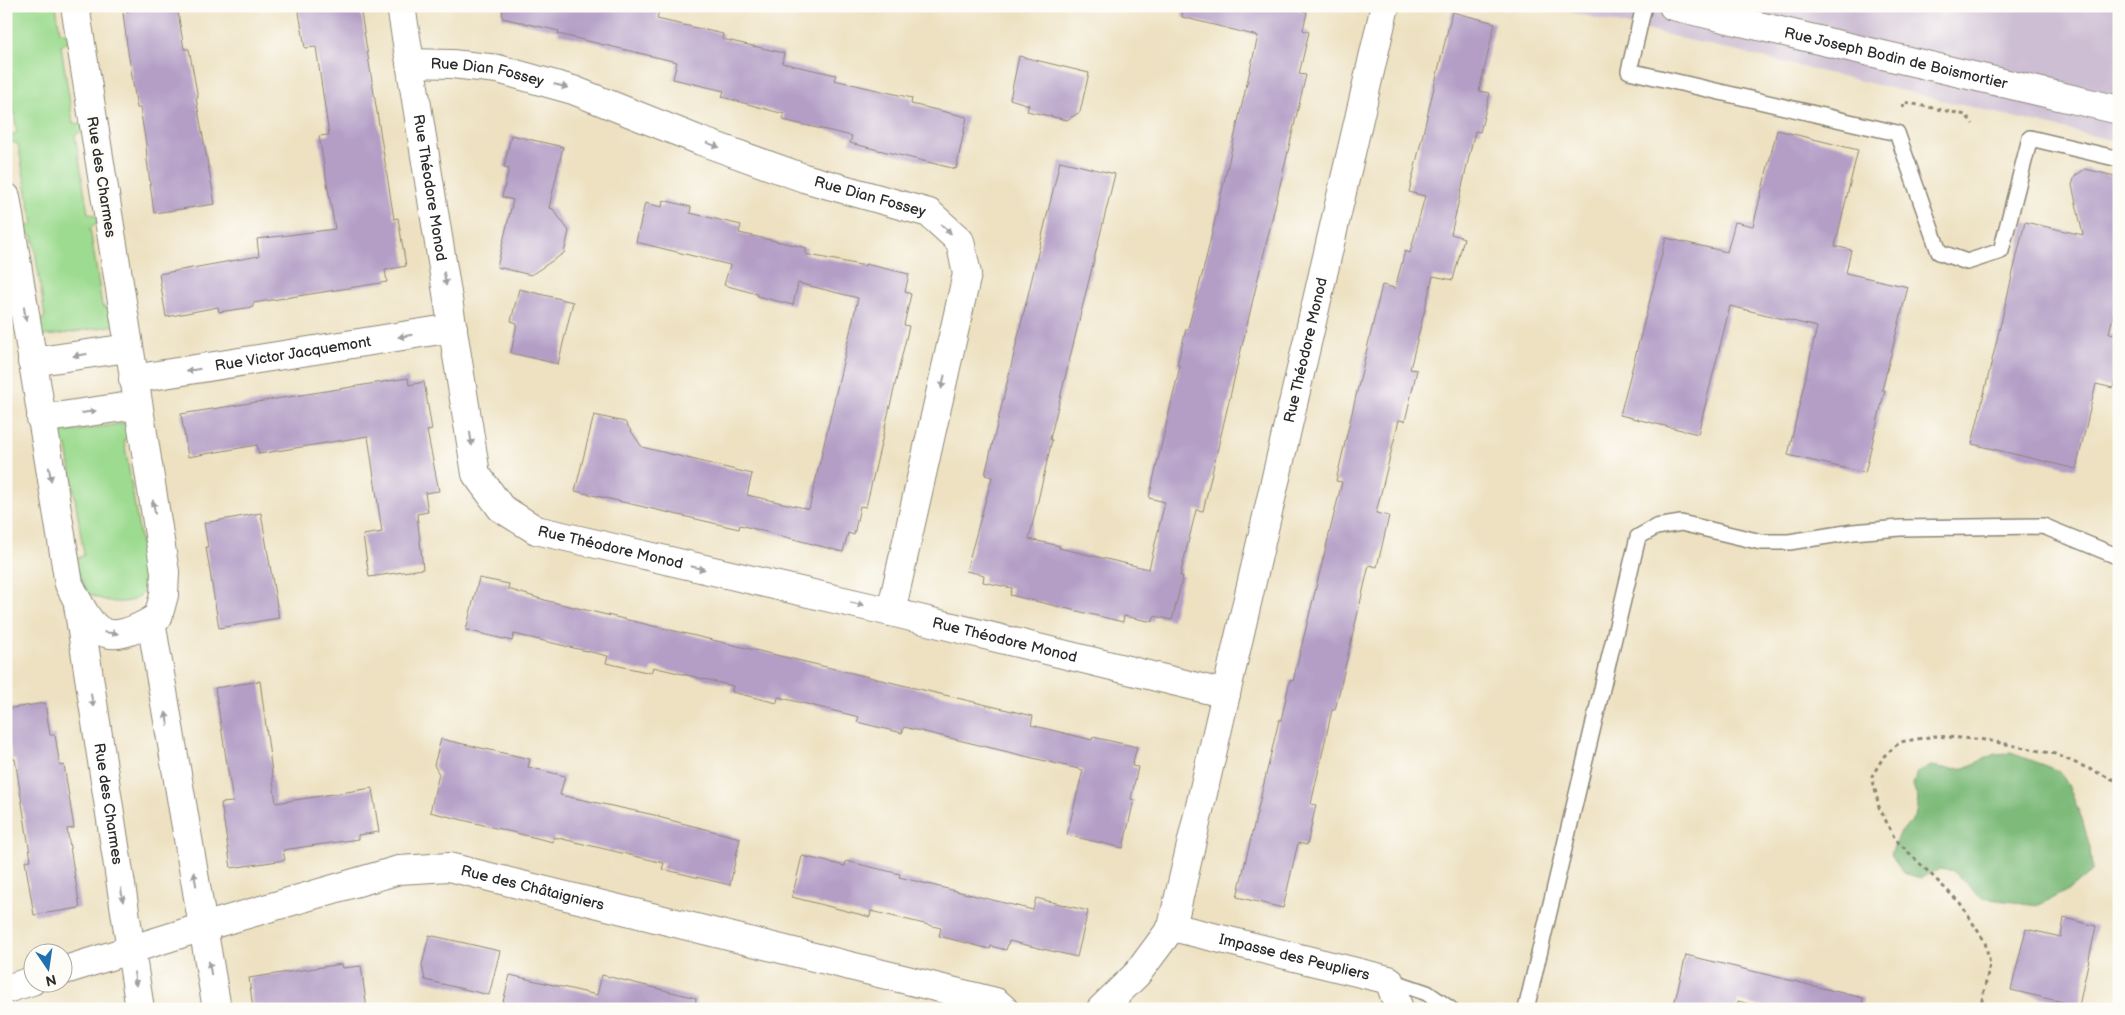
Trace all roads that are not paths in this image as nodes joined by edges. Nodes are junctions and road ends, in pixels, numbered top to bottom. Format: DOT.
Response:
graph roads {
  1 [pos="75,6"];
  2 [pos="401,6"];
  3 [pos="1385,6"];
  4 [pos="1644,6"];
  5 [pos="1673,6"];
  6 [pos="410,63"];
  7 [pos="2119,110"];
  8 [pos="2119,159"];
  9 [pos="6,197"];
  10 [pos="453,328"];
  11 [pos="128,348"];
  12 [pos="32,362"];
  13 [pos="135,392"];
  14 [pos="41,419"];
  15 [pos="2119,557"];
  16 [pos="77,600"];
  17 [pos="891,612"];
  18 [pos="151,621"];
  19 [pos="1226,694"];
  20 [pos="203,927"];
  21 [pos="1172,927"];
  22 [pos="131,949"];
  23 [pos="72,968"];
  24 [pos="1389,980"];
  25 [pos="22,984"];
  26 [pos="6,989"];
  27 [pos="140,1009"];
  28 [pos="217,1009"];
  29 [pos="1004,1009"];
  30 [pos="1101,1009"];
  31 [pos="1399,1009"];
  32 [pos="1450,1009"];
  33 [pos="1526,1009"];
  1 -- 11 [label="street, Rue des Charmes"];
  2 -- 6 [label="street, Rue Théodore Monod"];
  3 -- 19 [label="street, Rue Théodore Monod"];
  4 -- 8 [label="lane"];
  5 -- 7 [label="street, Rue Joseph Bodin de Boismortier"];
  6 -- 10 [label="street, Rue Théodore Monod, one-way"];
  6 -- 17 [label="street, Rue Dian Fossey, one-way"];
  9 -- 12 [label="street, Rue des Charmes, one-way"];
  10 -- 13 [label="street, Rue Victor Jacquemont, one-way"];
  10 -- 17 [label="street, Rue Théodore Monod, one-way"];
  11 -- 12 [label="street, one-way"];
  11 -- 13 [label="street, Rue des Charmes"];
  12 -- 14 [label="street, Rue des Charmes"];
  14 -- 13 [label="street, one-way"];
  18 -- 13 [label="street, Rue des Charmes, one-way"];
  14 -- 16 [label="street, Rue des Charmes, one-way"];
  15 -- 33 [label="lane"];
  16 -- 18 [label="street, Rue des Charmes, one-way"];
  16 -- 22 [label="street, Rue des Charmes, one-way"];
  17 -- 19 [label="street, Rue Théodore Monod"];
  20 -- 18 [label="street, one-way"];
  19 -- 21 [label="street, Rue Théodore Monod"];
  20 -- 22 [label="street, Rue des Châtaigniers"];
  28 -- 20 [label="street, one-way"];
  20 -- 29 [label="street, Rue des Châtaigniers"];
  21 -- 24 [label="street, Impasse des Peupliers"];
  21 -- 30 [label="street, Rue Théodore Monod"];
  22 -- 23 [label="street, Rue des Châtaigniers"];
  22 -- 27 [label="street, Rue des Charmes, one-way"];
  24 -- 31 [label="street, Impasse des Peupliers"];
  24 -- 32 [label="lane"];
  25 -- 26 [label="street"];
}
